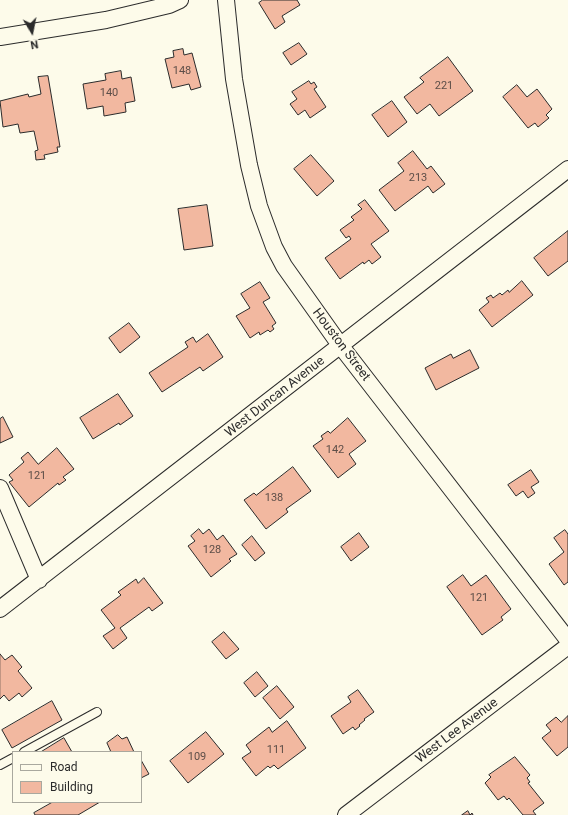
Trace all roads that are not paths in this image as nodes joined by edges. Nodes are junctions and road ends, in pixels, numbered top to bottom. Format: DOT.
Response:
graph roads {
  1 [pos="180,0"];
  2 [pos="226,0"];
  3 [pos="0,37"];
  4 [pos="568,169"];
  5 [pos="340,345"];
  6 [pos="0,488"];
  7 [pos="39,580"];
  8 [pos="0,609"];
  9 [pos="568,640"];
  10 [pos="568,646"];
  11 [pos="97,712"];
  12 [pos="26,751"];
  13 [pos="12,759"];
  14 [pos="0,766"];
  15 [pos="346,815"];
  1 -- 3 [label="street"];
  2 -- 5 [label="street, Houston Street"];
  4 -- 5 [label="street, West Duncan Avenue"];
  5 -- 7 [label="street, West Duncan Avenue"];
  5 -- 9 [label="street, Houston Street"];
  6 -- 7 [label="street"];
  7 -- 8 [label="street, West Duncan Avenue"];
  10 -- 15 [label="street, West Lee Avenue"];
  11 -- 12 [label="lane"];
  13 -- 14 [label="lane"];
}
